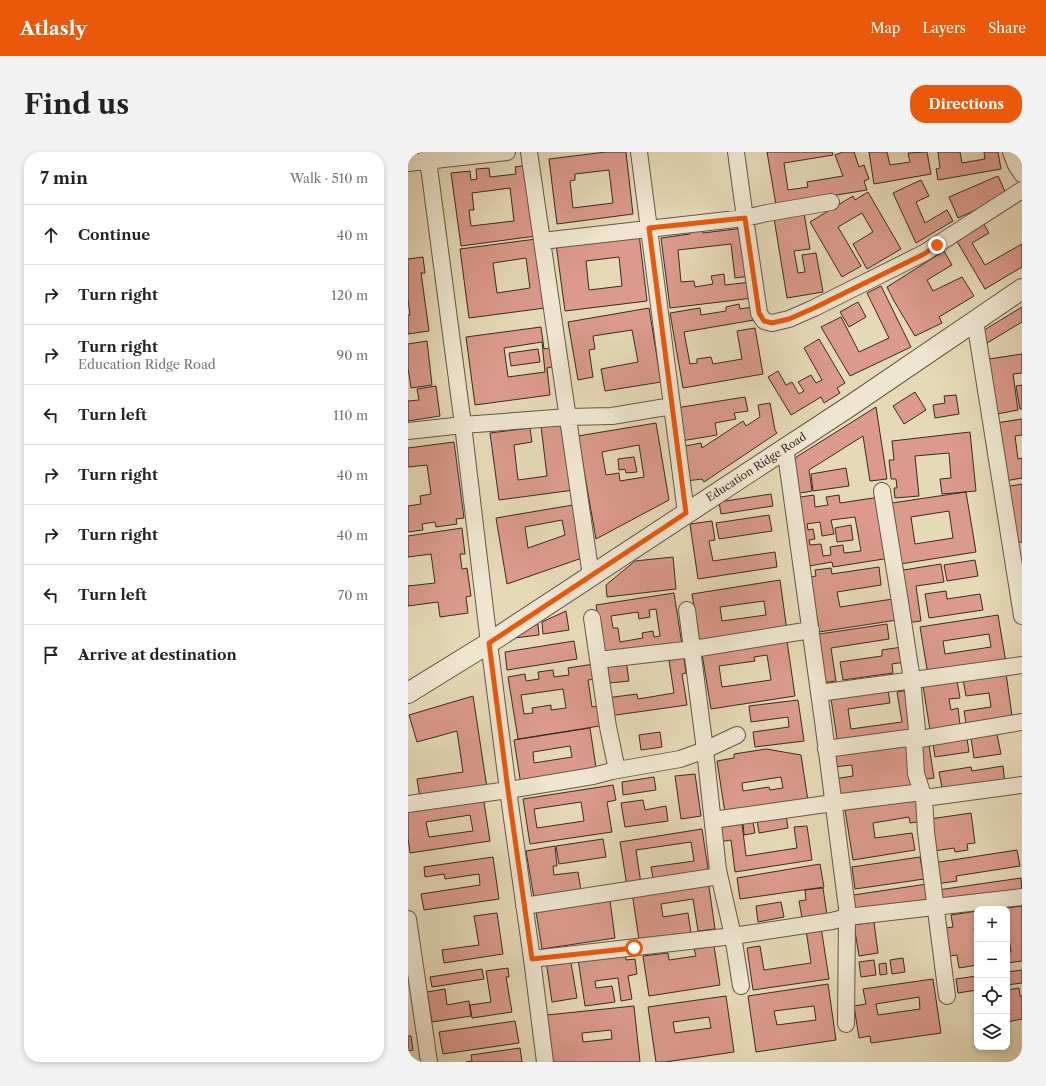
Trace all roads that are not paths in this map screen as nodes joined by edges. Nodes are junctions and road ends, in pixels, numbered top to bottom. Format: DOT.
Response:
graph roads {
  1 [pos="508,152"];
  2 [pos="529,152"];
  3 [pos="639,152"];
  4 [pos="736,152"];
  5 [pos="1011,152"];
  6 [pos="428,157"];
  7 [pos="408,163"];
  8 [pos="1022,174"];
  9 [pos="1022,190"];
  10 [pos="831,202"];
  11 [pos="745,218"];
  12 [pos="649,228"];
  13 [pos="542,241"];
  14 [pos="1022,289"];
  15 [pos="975,321"];
  16 [pos="672,406"];
  17 [pos="568,417"];
  18 [pos="463,425"];
  19 [pos="408,431"];
  20 [pos="785,448"];
  21 [pos="882,491"];
  22 [pos="686,513"];
  23 [pos="591,576"];
  24 [pos="688,610"];
  25 [pos="1022,616"];
  26 [pos="592,618"];
  27 [pos="810,630"];
  28 [pos="489,643"];
  29 [pos="693,649"];
  30 [pos="598,660"];
  31 [pos="1022,665"];
  32 [pos="912,680"];
  33 [pos="408,693"];
  34 [pos="819,693"];
  35 [pos="1022,722"];
  36 [pos="737,735"];
  37 [pos="915,738"];
  38 [pos="826,749"];
  39 [pos="705,750"];
  40 [pos="617,770"];
  41 [pos="1022,785"];
  42 [pos="508,790"];
  43 [pos="923,795"];
  44 [pos="833,803"];
  45 [pos="408,804"];
  46 [pos="713,820"];
  47 [pos="719,876"];
  48 [pos="1022,897"];
  49 [pos="524,906"];
  50 [pos="935,907"];
  51 [pos="847,917"];
  52 [pos="408,919"];
  53 [pos="733,936"];
  54 [pos="532,959"];
  55 [pos="740,986"];
  56 [pos="946,996"];
  57 [pos="846,1024"];
  58 [pos="428,1062"];
  59 [pos="545,1062"];
  1 -- 6 [label="street"];
  2 -- 13 [label="street"];
  3 -- 12 [label="street"];
  4 -- 11 [label="street"];
  5 -- 8 [label="street"];
  6 -- 7 [label="street"];
  6 -- 18 [label="street"];
  9 -- 11 [label="street"];
  10 -- 11 [label="street"];
  11 -- 12 [label="street"];
  12 -- 13 [label="street"];
  12 -- 16 [label="street"];
  13 -- 17 [label="street"];
  14 -- 15 [label="street, Education Ridge Road"];
  15 -- 20 [label="street, Education Ridge Road"];
  15 -- 25 [label="street"];
  16 -- 17 [label="street"];
  16 -- 22 [label="street"];
  17 -- 18 [label="street"];
  17 -- 23 [label="street"];
  18 -- 19 [label="street"];
  18 -- 28 [label="street"];
  20 -- 22 [label="street, Education Ridge Road"];
  20 -- 27 [label="street"];
  21 -- 32 [label="street"];
  22 -- 23 [label="street, Education Ridge Road"];
  23 -- 28 [label="street, Education Ridge Road"];
  24 -- 29 [label="street"];
  26 -- 30 [label="street"];
  27 -- 29 [label="street"];
  27 -- 34 [label="street"];
  28 -- 33 [label="street, Education Ridge Road"];
  28 -- 42 [label="street"];
  29 -- 30 [label="street"];
  29 -- 39 [label="street"];
  30 -- 40 [label="street"];
  31 -- 32 [label="street"];
  32 -- 34 [label="street"];
  32 -- 37 [label="street"];
  34 -- 38 [label="street"];
  35 -- 37 [label="street"];
  36 -- 39 [label="street"];
  37 -- 38 [label="street"];
  37 -- 43 [label="street"];
  38 -- 44 [label="street"];
  39 -- 40 [label="street"];
  39 -- 46 [label="street"];
  40 -- 42 [label="street"];
  41 -- 43 [label="street"];
  42 -- 45 [label="street"];
  42 -- 49 [label="street"];
  43 -- 44 [label="street"];
  43 -- 50 [label="street"];
  44 -- 46 [label="street"];
  44 -- 51 [label="street"];
  46 -- 47 [label="street"];
  47 -- 49 [label="street"];
  47 -- 53 [label="street"];
  48 -- 50 [label="street"];
  49 -- 54 [label="street"];
  50 -- 51 [label="street"];
  50 -- 56 [label="street"];
  51 -- 53 [label="street"];
  51 -- 57 [label="street"];
  52 -- 58 [label="street"];
  53 -- 54 [label="street"];
  53 -- 55 [label="street"];
  54 -- 59 [label="street"];
}
